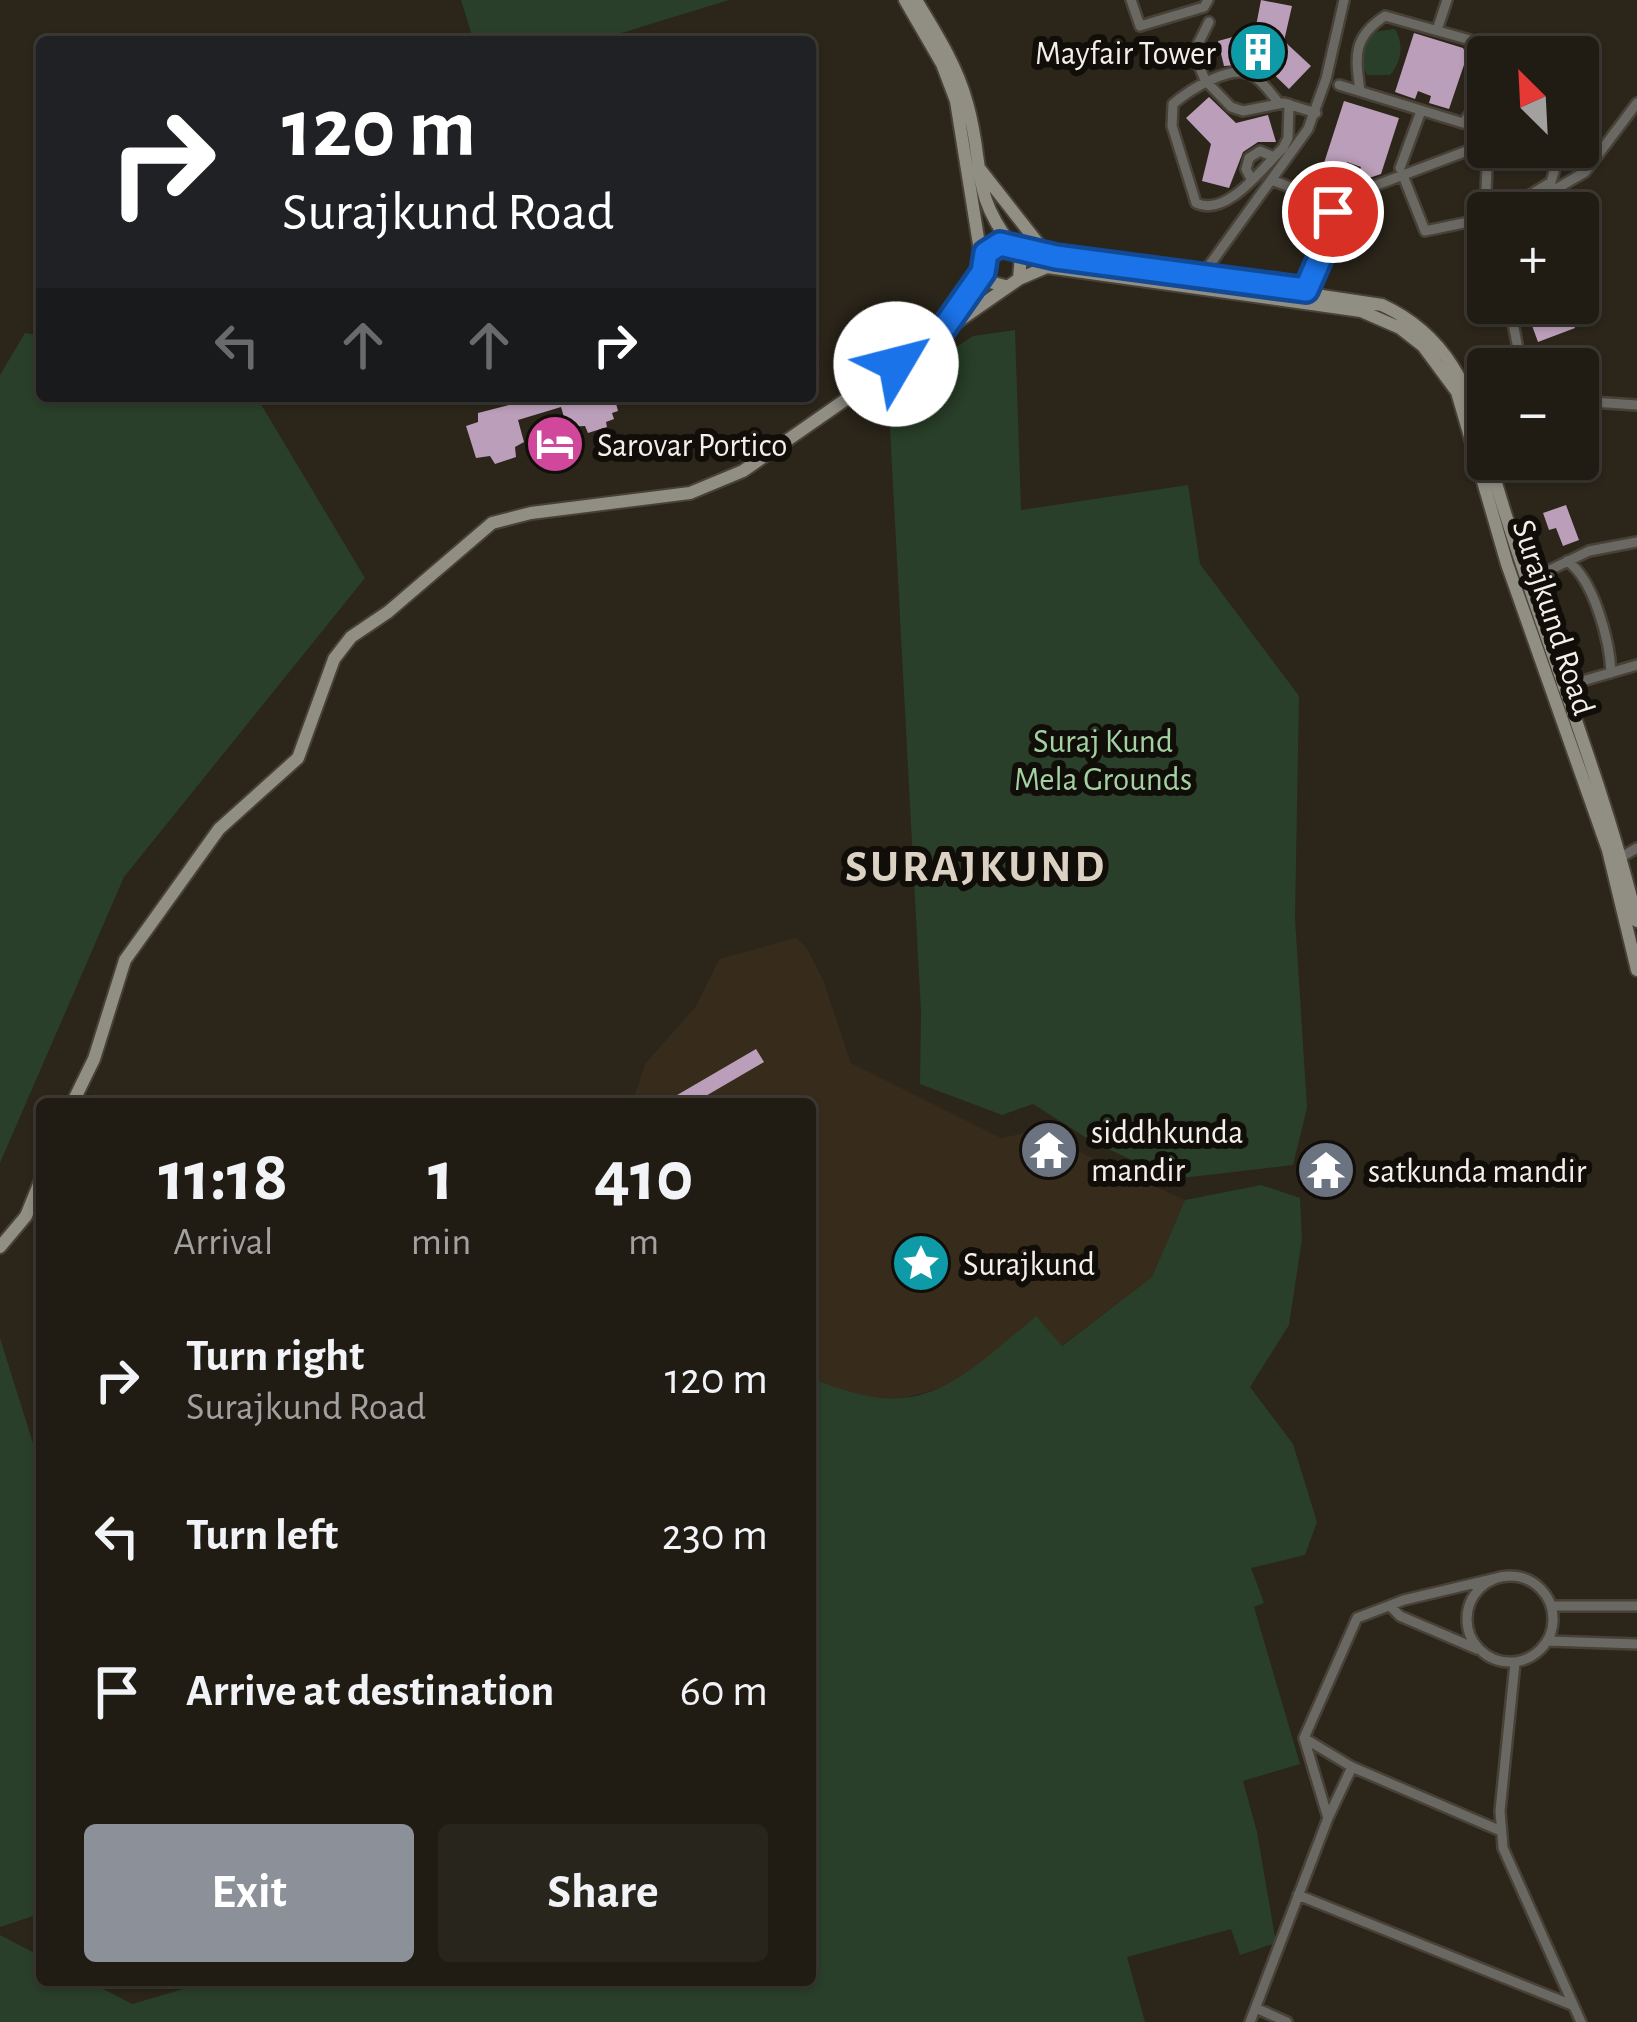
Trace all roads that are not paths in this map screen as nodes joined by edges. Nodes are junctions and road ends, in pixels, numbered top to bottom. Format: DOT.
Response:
graph roads {
  1 [pos="905,0"];
  2 [pos="916,0"];
  3 [pos="1131,0"];
  4 [pos="1208,0"];
  5 [pos="1344,0"];
  6 [pos="1447,0"];
  7 [pos="1209,22"];
  8 [pos="1437,30"];
  9 [pos="1336,42"];
  10 [pos="1356,47"];
  11 [pos="1208,84"];
  12 [pos="1339,85"];
  13 [pos="1360,91"];
  14 [pos="1284,104"];
  15 [pos="1637,104"];
  16 [pos="1421,111"];
  17 [pos="1316,113"];
  18 [pos="1467,150"];
  19 [pos="978,167"];
  20 [pos="1552,168"];
  21 [pos="1402,173"];
  22 [pos="1272,180"];
  23 [pos="1535,192"];
  24 [pos="1551,192"];
  25 [pos="1333,212"];
  26 [pos="1467,222"];
  27 [pos="1015,248"];
  28 [pos="1048,256"];
  29 [pos="982,268"];
  30 [pos="1019,279"];
  31 [pos="1199,280"];
  32 [pos="1005,286"];
  33 [pos="1306,290"];
  34 [pos="941,332"];
  35 [pos="1467,393"];
  36 [pos="1599,402"];
  37 [pos="1467,404"];
  38 [pos="1637,405"];
  39 [pos="1490,480"];
  40 [pos="1496,480"];
  41 [pos="1637,542"];
  42 [pos="1568,561"];
  43 [pos="1525,582"];
  44 [pos="1637,665"];
  45 [pos="1611,673"];
  46 [pos="1562,687"];
  47 [pos="1637,848"];
  48 [pos="1616,860"];
  49 [pos="1637,921"];
  50 [pos="1635,950"];
  51 [pos="1637,970"];
  52 [pos="75,1098"];
  53 [pos="36,1192"];
  54 [pos="0,1247"];
  55 [pos="1501,1577"];
  56 [pos="1552,1606"];
  57 [pos="1637,1606"];
  58 [pos="1391,1607"];
  59 [pos="1548,1641"];
  60 [pos="1637,1643"];
  61 [pos="1478,1649"];
  62 [pos="1515,1663"];
  63 [pos="1304,1738"];
  64 [pos="1352,1767"];
  65 [pos="1328,1818"];
  66 [pos="1501,1831"];
  67 [pos="1298,1895"];
  68 [pos="1574,2006"];
  69 [pos="1256,2008"];
  70 [pos="1250,2022"];
  71 [pos="1288,2022"];
  72 [pos="1581,2022"];
  1 -- 29 [label="main road"];
  2 -- 19 [label="main road"];
  3 -- 4 [label="street"];
  5 -- 9 [label="street"];
  6 -- 8 [label="street"];
  7 -- 11 [label="street"];
  8 -- 10 [label="street"];
  8 -- 16 [label="street"];
  9 -- 10 [label="street"];
  9 -- 17 [label="street"];
  10 -- 13 [label="street"];
  11 -- 14 [label="street"];
  11 -- 14 [label="street"];
  11 -- 14 [label="street"];
  12 -- 13 [label="street"];
  13 -- 16 [label="street"];
  14 -- 17 [label="street"];
  15 -- 24 [label="street"];
  16 -- 21 [label="street"];
  17 -- 22 [label="street"];
  18 -- 21 [label="street"];
  19 -- 27 [label="main road"];
  19 -- 28 [label="main road"];
  20 -- 23 [label="street"];
  21 -- 22 [label="street"];
  21 -- 26 [label="street"];
  22 -- 31 [label="street"];
  25 -- 33 [label="street"];
  27 -- 28 [label="main road, Surajkund Road"];
  27 -- 29 [label="main road"];
  27 -- 30 [label="main road"];
  28 -- 31 [label="main road, Surajkund Road"];
  29 -- 32 [label="main road"];
  29 -- 34 [label="main road"];
  30 -- 31 [label="main road, Surajkund Road"];
  30 -- 32 [label="main road"];
  31 -- 33 [label="main road, Surajkund Road"];
  31 -- 37 [label="main road, Surajkund Road"];
  32 -- 34 [label="main road"];
  33 -- 35 [label="main road, Surajkund Road"];
  34 -- 52 [label="main road"];
  36 -- 38 [label="street"];
  39 -- 48 [label="main road, Surajkund Road"];
  40 -- 43 [label="main road, Surajkund Road"];
  41 -- 42 [label="street"];
  42 -- 43 [label="street"];
  42 -- 45 [label="street"];
  43 -- 46 [label="main road, Surajkund Road"];
  44 -- 45 [label="street"];
  45 -- 46 [label="street"];
  46 -- 48 [label="main road, Surajkund Road"];
  47 -- 48 [label="street"];
  48 -- 49 [label="main road, Surajkund Road"];
  48 -- 50 [label="main road, Surajkund Road"];
  50 -- 51 [label="main road, Surajkund Road"];
  53 -- 54 [label="main road"];
  55 -- 56 [label="street"];
  55 -- 58 [label="street"];
  55 -- 61 [label="street"];
  56 -- 57 [label="street"];
  56 -- 59 [label="street"];
  58 -- 61 [label="street"];
  58 -- 63 [label="street"];
  59 -- 60 [label="street"];
  59 -- 62 [label="street"];
  61 -- 62 [label="street"];
  62 -- 66 [label="street"];
  63 -- 64 [label="street"];
  63 -- 65 [label="street"];
  64 -- 65 [label="street"];
  64 -- 66 [label="street"];
  65 -- 67 [label="street"];
  66 -- 68 [label="street"];
  67 -- 68 [label="street"];
  67 -- 69 [label="street"];
  68 -- 72 [label="street"];
  69 -- 70 [label="street"];
  69 -- 71 [label="street"];
}
